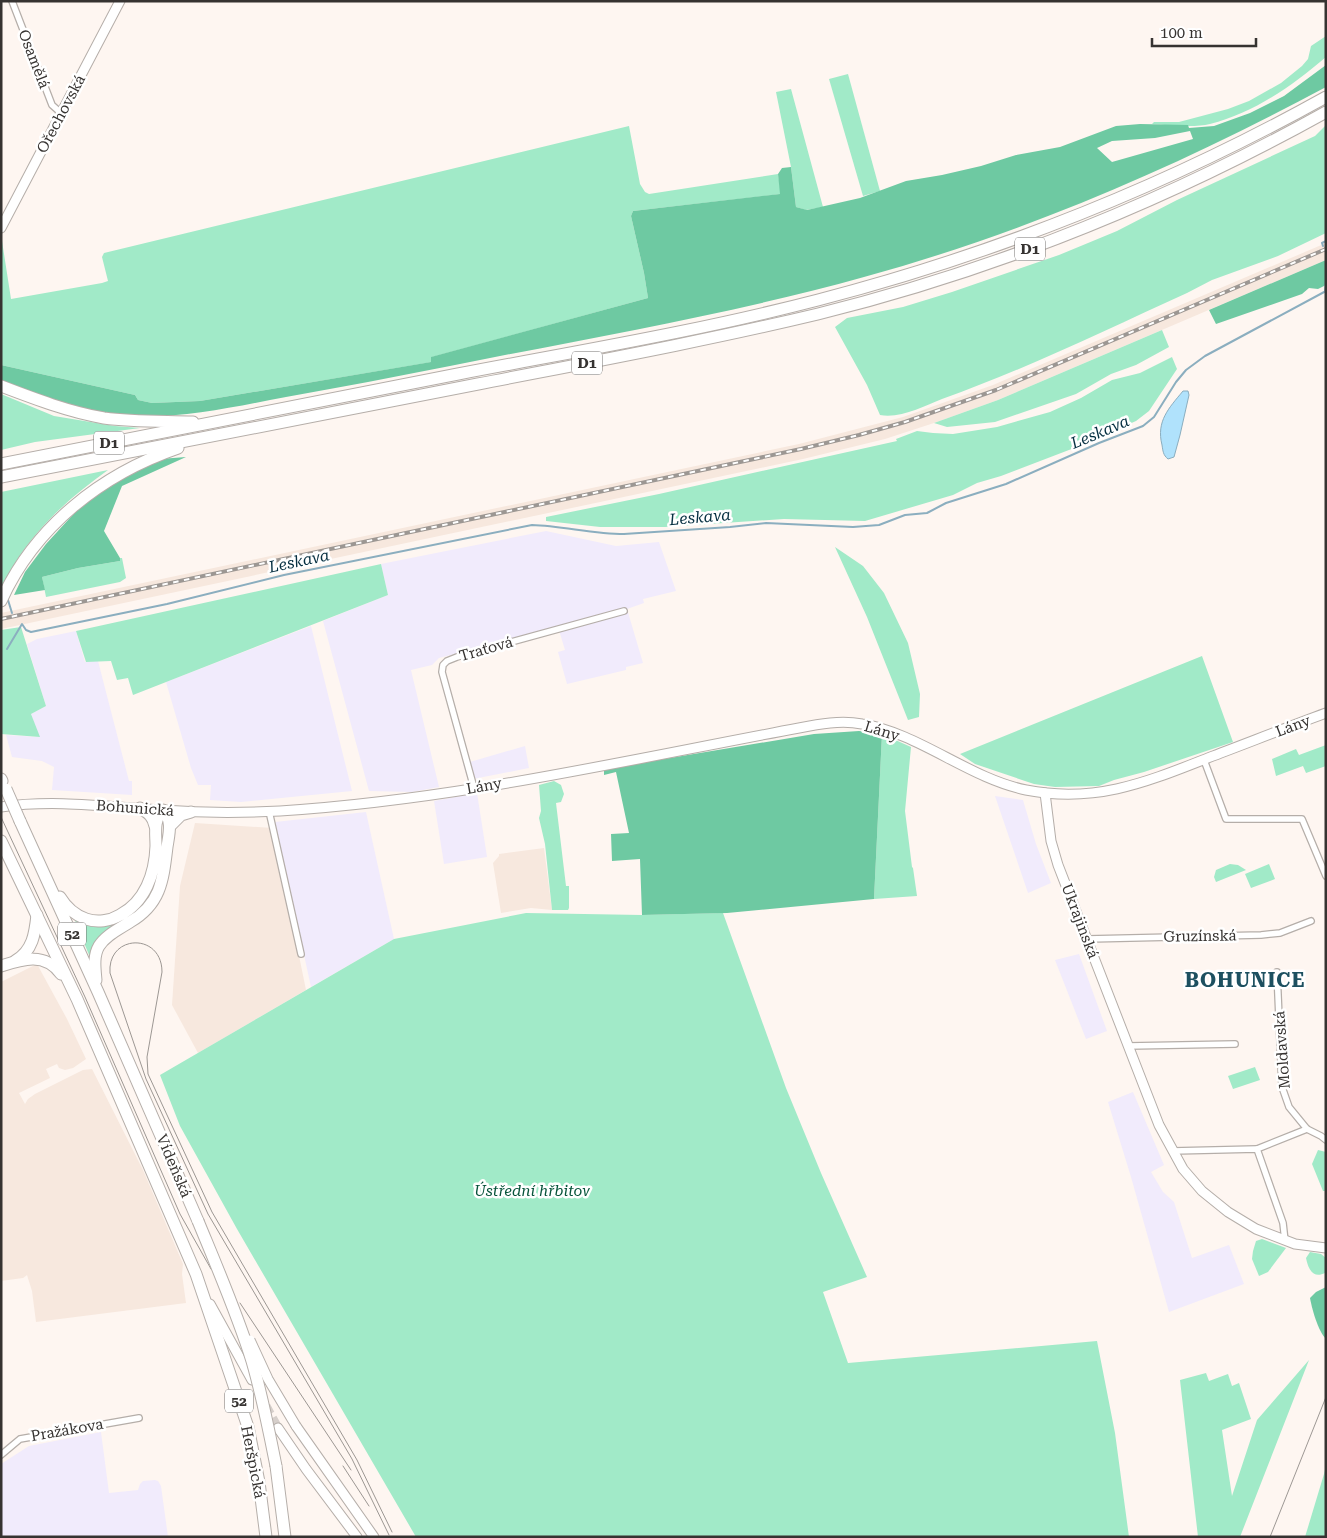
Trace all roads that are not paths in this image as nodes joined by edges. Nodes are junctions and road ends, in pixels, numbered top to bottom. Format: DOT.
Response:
graph roads {
  1 [pos="12,1"];
  2 [pos="120,1"];
  3 [pos="1326,98"];
  4 [pos="1326,112"];
  5 [pos="62,113"];
  6 [pos="1,228"];
  7 [pos="1,386"];
  8 [pos="217,422"];
  9 [pos="220,434"];
  10 [pos="1,464"];
  11 [pos="1,477"];
  12 [pos="1,601"];
  13 [pos="624,611"];
  14 [pos="1326,713"];
  15 [pos="1204,760"];
  16 [pos="3,782"];
  17 [pos="474,788"];
  18 [pos="1045,793"];
  19 [pos="420,797"];
  20 [pos="1,807"];
  21 [pos="140,808"];
  22 [pos="163,810"];
  23 [pos="269,811"];
  24 [pos="191,812"];
  25 [pos="155,826"];
  26 [pos="170,826"];
  27 [pos="1,841"];
  28 [pos="1326,876"];
  29 [pos="46,877"];
  30 [pos="37,915"];
  31 [pos="1311,921"];
  32 [pos="1087,939"];
  33 [pos="301,954"];
  34 [pos="14,962"];
  35 [pos="1,966"];
  36 [pos="1277,972"];
  37 [pos="98,992"];
  38 [pos="76,999"];
  39 [pos="1235,1044"];
  40 [pos="1128,1046"];
  41 [pos="1307,1129"];
  42 [pos="1326,1140"];
  43 [pos="1257,1149"];
  44 [pos="1172,1151"];
  45 [pos="1285,1241"];
  46 [pos="1326,1248"];
  47 [pos="196,1274"];
  48 [pos="225,1285"];
  49 [pos="252,1380"];
  50 [pos="139,1418"];
  51 [pos="278,1428"];
  52 [pos="1,1455"];
  53 [pos="266,1537"];
  54 [pos="285,1537"];
  55 [pos="356,1537"];
  56 [pos="374,1537"];
  1 -- 5 [label="street, Osamělá"];
  2 -- 5 [label="street, Ořechovská"];
  3 -- 8 [label="highway, D1"];
  4 -- 9 [label="highway, D1"];
  5 -- 6 [label="street, Ořechovská"];
  7 -- 8 [label="highway"];
  8 -- 10 [label="highway, D1"];
  9 -- 11 [label="highway, D1"];
  9 -- 12 [label="highway"];
  13 -- 17 [label="street, Traťová"];
  14 -- 15 [label="street, Lány"];
  15 -- 18 [label="street, Lány"];
  15 -- 28 [label="street"];
  16 -- 29 [label="highway, Vídeňská / 52, bridge"];
  17 -- 18 [label="street, Lány"];
  17 -- 19 [label="street, Lány"];
  18 -- 32 [label="street, Ukrajinská"];
  19 -- 23 [label="street, Bohunická"];
  20 -- 21 [label="street, Bohunická"];
  21 -- 22 [label="street, Bohunická"];
  21 -- 25 [label="highway"];
  22 -- 24 [label="street, Bohunická"];
  22 -- 25 [label="highway"];
  22 -- 26 [label="highway"];
  23 -- 24 [label="street, Bohunická"];
  23 -- 33 [label="street"];
  24 -- 26 [label="highway"];
  25 -- 29 [label="highway"];
  26 -- 37 [label="highway"];
  27 -- 30 [label="highway, Vídeňská / 52"];
  29 -- 37 [label="highway, Vídeňská / 52"];
  30 -- 34 [label="highway"];
  30 -- 38 [label="highway, Vídeňská / 52"];
  31 -- 32 [label="street, Gruzínská"];
  32 -- 40 [label="street, Ukrajinská"];
  34 -- 35 [label="highway"];
  34 -- 38 [label="highway"];
  36 -- 41 [label="street, Moldavská"];
  37 -- 48 [label="highway, Vídeňská / 52, bridge"];
  38 -- 47 [label="highway, Vídeňská / 52"];
  39 -- 40 [label="street"];
  40 -- 44 [label="street, Ukrajinská"];
  41 -- 42 [label="street, Moldavská"];
  41 -- 43 [label="street"];
  43 -- 44 [label="street"];
  43 -- 45 [label="street"];
  44 -- 45 [label="street, Ukrajinská"];
  45 -- 46 [label="street, Ukrajinská"];
  47 -- 49 [label="street, Vídeňská"];
  47 -- 53 [label="highway, Heršpická / 52"];
  48 -- 54 [label="highway, Heršpická / 52, bridge"];
  48 -- 56 [label="street, Vídeňská, bridge"];
  50 -- 52 [label="street, Pražákova"];
  51 -- 55 [label="street"];
}
